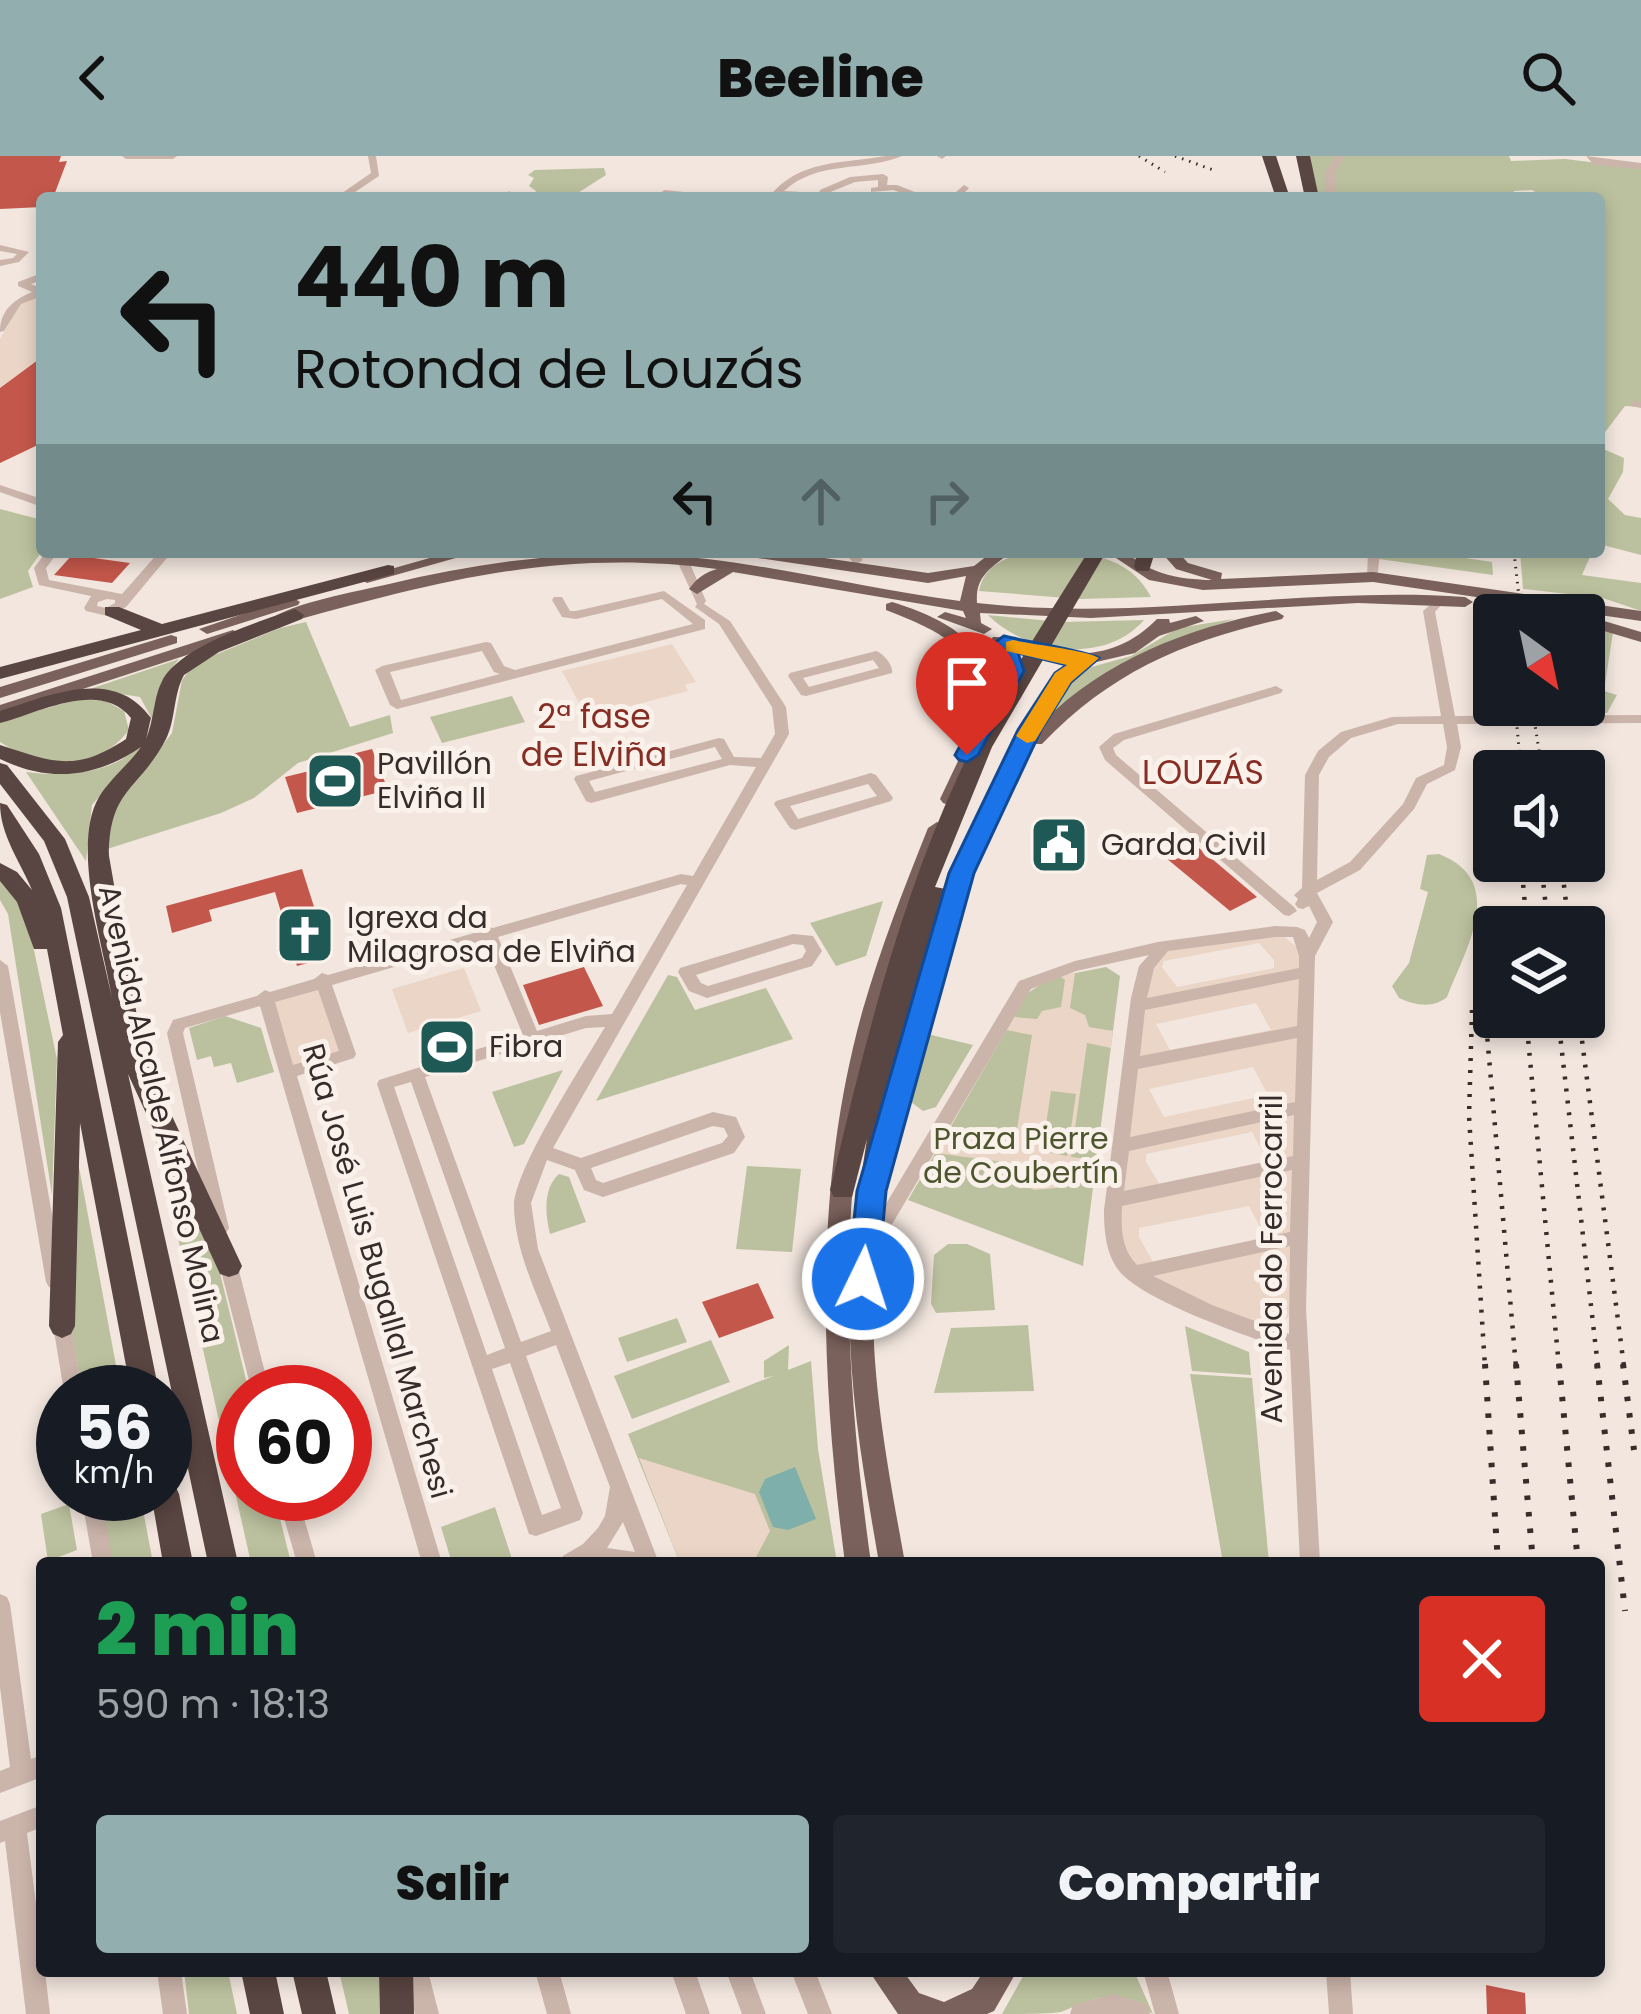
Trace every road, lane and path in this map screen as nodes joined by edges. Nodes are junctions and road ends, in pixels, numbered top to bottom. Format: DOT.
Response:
graph roads {
  1 [pos="173,156"];
  2 [pos="372,156"];
  3 [pos="898,156"];
  4 [pos="1269,156"];
  5 [pos="1340,156"];
  6 [pos="1590,156"];
  7 [pos="126,157"];
  8 [pos="1294,160"];
  9 [pos="1641,166"];
  10 [pos="882,188"];
  11 [pos="964,188"];
  12 [pos="349,192"];
  13 [pos="776,192"];
  14 [pos="825,192"];
  15 [pos="870,192"];
  16 [pos="899,192"];
  17 [pos="960,192"];
  18 [pos="1281,192"];
  19 [pos="1304,192"];
  20 [pos="1330,192"];
  21 [pos="0,248"];
  22 [pos="23,255"];
  23 [pos="0,263"];
  24 [pos="25,278"];
  25 [pos="36,294"];
  26 [pos="0,328"];
  27 [pos="0,488"];
  28 [pos="0,498"];
  29 [pos="36,503"];
  30 [pos="36,505"];
  31 [pos="47,558"];
  32 [pos="161,558"];
  33 [pos="442,558"];
  34 [pos="492,558"];
  35 [pos="563,558"];
  36 [pos="650,558"];
  37 [pos="792,558"];
  38 [pos="1092,558"];
  39 [pos="1111,558"];
  40 [pos="1175,558"];
  41 [pos="1374,558"];
  42 [pos="983,561"];
  43 [pos="1148,565"];
  44 [pos="388,570"];
  45 [pos="428,576"];
  46 [pos="1306,577"];
  47 [pos="1373,577"];
  48 [pos="356,584"];
  49 [pos="316,589"];
  50 [pos="1461,595"];
  51 [pos="698,597"];
  52 [pos="1473,597"];
  53 [pos="105,599"];
  54 [pos="557,600"];
  55 [pos="676,601"];
  56 [pos="875,601"];
  57 [pos="1403,603"];
  58 [pos="1437,603"];
  59 [pos="1358,605"];
  60 [pos="295,615"];
  61 [pos="1605,618"];
  62 [pos="1431,622"];
  63 [pos="1605,622"];
  64 [pos="979,623"];
  65 [pos="1641,626"];
  66 [pos="1160,627"];
  67 [pos="165,631"];
  68 [pos="1004,643"];
  69 [pos="1088,658"];
  70 [pos="0,673"];
  71 [pos="495,675"];
  72 [pos="801,685"];
  73 [pos="1276,691"];
  74 [pos="770,693"];
  75 [pos="4,708"];
  76 [pos="1447,719"];
  77 [pos="1641,719"];
  78 [pos="0,751"];
  79 [pos="967,755"];
  80 [pos="730,761"];
  81 [pos="767,764"];
  82 [pos="1012,768"];
  83 [pos="0,770"];
  84 [pos="749,795"];
  85 [pos="781,805"];
  86 [pos="0,810"];
  87 [pos="954,828"];
  88 [pos="0,870"];
  89 [pos="699,882"];
  90 [pos="1276,896"];
  91 [pos="1303,904"];
  92 [pos="488,932"];
  93 [pos="108,933"];
  94 [pos="1304,933"];
  95 [pos="1165,950"];
  96 [pos="44,951"];
  97 [pos="1108,960"];
  98 [pos="653,962"];
  99 [pos="1307,964"];
  100 [pos="0,966"];
  101 [pos="686,972"];
  102 [pos="97,976"];
  103 [pos="322,979"];
  104 [pos="67,986"];
  105 [pos="265,996"];
  106 [pos="1139,1000"];
  107 [pos="104,1006"];
  108 [pos="72,1016"];
  109 [pos="618,1020"];
  110 [pos="1305,1030"];
  111 [pos="532,1038"];
  112 [pos="133,1055"];
  113 [pos="1132,1064"];
  114 [pos="19,1069"];
  115 [pos="287,1072"];
  116 [pos="0,1074"];
  117 [pos="416,1074"];
  118 [pos="66,1075"];
  119 [pos="1303,1107"];
  120 [pos="1122,1146"];
  121 [pos="542,1151"];
  122 [pos="1301,1161"];
  123 [pos="581,1165"];
  124 [pos="843,1190"];
  125 [pos="872,1191"];
  126 [pos="1114,1200"];
  127 [pos="1299,1237"];
  128 [pos="229,1266"];
  129 [pos="1133,1273"];
  130 [pos="863,1279"];
  131 [pos="1297,1308"];
  132 [pos="62,1326"];
  133 [pos="1248,1327"];
  134 [pos="562,1336"];
  135 [pos="1298,1344"];
  136 [pos="516,1352"];
  137 [pos="68,1365"];
  138 [pos="140,1365"];
  139 [pos="254,1365"];
  140 [pos="481,1365"];
  141 [pos="616,1474"];
  142 [pos="96,1521"];
  143 [pos="170,1521"];
  144 [pos="295,1521"];
  145 [pos="102,1557"];
  146 [pos="177,1557"];
  147 [pos="222,1557"];
  148 [pos="305,1557"];
  149 [pos="430,1557"];
  150 [pos="578,1557"];
  151 [pos="640,1557"];
  152 [pos="857,1557"];
  153 [pos="891,1557"];
  154 [pos="1310,1557"];
  155 [pos="0,1604"];
  156 [pos="21,1774"];
  157 [pos="36,1818"];
  158 [pos="8,1830"];
  159 [pos="170,1977"];
  160 [pos="259,1977"];
  161 [pos="311,1977"];
  162 [pos="396,1977"];
  163 [pos="418,1977"];
  164 [pos="549,1977"];
  165 [pos="685,1977"];
  166 [pos="741,1977"];
  167 [pos="805,1977"];
  168 [pos="889,1977"];
  169 [pos="999,1977"];
  170 [pos="1338,1977"];
  171 [pos="983,2007"];
  172 [pos="920,2011"];
  173 [pos="38,2014"];
  174 [pos="175,2014"];
  175 [pos="267,2014"];
  176 [pos="319,2014"];
  177 [pos="397,2014"];
  178 [pos="428,2014"];
  179 [pos="559,2014"];
  180 [pos="698,2014"];
  181 [pos="754,2014"];
  182 [pos="820,2014"];
  183 [pos="953,2014"];
  184 [pos="1082,2014"];
  185 [pos="1138,2014"];
  186 [pos="1341,2014"];
  1 -- 7 [label="street"];
  2 -- 12 [label="street"];
  3 -- 13 [label="street"];
  4 -- 18 [label="highway"];
  5 -- 20 [label="street"];
  6 -- 9 [label="street"];
  8 -- 19 [label="highway"];
  10 -- 14 [label="street"];
  10 -- 15 [label="street"];
  10 -- 16 [label="street"];
  11 -- 17 [label="street"];
  21 -- 22 [label="street"];
  22 -- 23 [label="street"];
  22 -- 24 [label="street"];
  25 -- 26 [label="street"];
  27 -- 29 [label="street"];
  28 -- 30 [label="street"];
  31 -- 53 [label="street"];
  32 -- 53 [label="street"];
  33 -- 44 [label="main road"];
  34 -- 48 [label="main road"];
  35 -- 45 [label="main road"];
  36 -- 50 [label="main road"];
  37 -- 42 [label="main road"];
  38 -- 87 [label="highway"];
  39 -- 87 [label="highway"];
  40 -- 46 [label="main road"];
  41 -- 47 [label="street"];
  42 -- 64 [label="main road"];
  43 -- 46 [label="main road"];
  43 -- 66 [label="main road"];
  44 -- 48 [label="main road"];
  44 -- 49 [label="highway"];
  45 -- 51 [label="main road"];
  45 -- 60 [label="main road"];
  46 -- 47 [label="main road"];
  47 -- 50 [label="main road"];
  48 -- 49 [label="highway"];
  48 -- 75 [label="main road"];
  49 -- 67 [label="highway"];
  50 -- 51 [label="main road"];
  50 -- 52 [label="main road"];
  50 -- 58 [label="main road"];
  51 -- 55 [label="street"];
  51 -- 55 [label="street"];
  51 -- 56 [label="main road"];
  51 -- 71 [label="street"];
  51 -- 74 [label="street"];
  53 -- 67 [label="highway"];
  54 -- 55 [label="street"];
  56 -- 64 [label="main road"];
  56 -- 79 [label="main road"];
  57 -- 58 [label="main road"];
  57 -- 59 [label="main road"];
  57 -- 62 [label="street"];
  58 -- 62 [label="street"];
  59 -- 66 [label="main road"];
  59 -- 82 [label="main road"];
  60 -- 75 [label="main road"];
  60 -- 93 [label="highway"];
  61 -- 65 [label="main road"];
  62 -- 76 [label="street"];
  63 -- 65 [label="main road"];
  64 -- 68 [label="main road"];
  66 -- 69 [label="main road"];
  67 -- 70 [label="highway"];
  68 -- 69 [label="main road"];
  68 -- 79 [label="main road"];
  69 -- 82 [label="main road"];
  71 -- 71 [label="street"];
  72 -- 72 [label="street"];
  72 -- 74 [label="street"];
  73 -- 90 [label="street"];
  74 -- 81 [label="street"];
  75 -- 78 [label="highway"];
  76 -- 77 [label="street"];
  76 -- 91 [label="street"];
  76 -- 91 [label="street"];
  79 -- 124 [label="main road"];
  80 -- 80 [label="street"];
  80 -- 81 [label="street"];
  81 -- 84 [label="street"];
  82 -- 125 [label="main road"];
  83 -- 102 [label="highway, Avenida Alcalde Alfonso Molina"];
  84 -- 85 [label="street"];
  84 -- 89 [label="street"];
  85 -- 85 [label="street"];
  86 -- 104 [label="highway, Avenida Alcalde Alfonso Molina"];
  87 -- 124 [label="highway"];
  87 -- 125 [label="highway"];
  88 -- 96 [label="highway"];
  89 -- 92 [label="street"];
  89 -- 98 [label="street"];
  90 -- 91 [label="street"];
  90 -- 91 [label="street"];
  91 -- 94 [label="street"];
  91 -- 94 [label="street, Avenida do Ferrocarril"];
  92 -- 103 [label="street"];
  92 -- 111 [label="street"];
  93 -- 102 [label="highway"];
  93 -- 112 [label="highway"];
  94 -- 95 [label="street"];
  94 -- 99 [label="street, Avenida do Ferrocarril"];
  95 -- 97 [label="street"];
  95 -- 106 [label="street"];
  96 -- 104 [label="highway"];
  96 -- 118 [label="highway"];
  97 -- 106 [label="street"];
  97 -- 130 [label="street"];
  98 -- 101 [label="street"];
  98 -- 109 [label="street"];
  99 -- 106 [label="street"];
  99 -- 110 [label="street, Avenida do Ferrocarril"];
  100 -- 114 [label="street"];
  101 -- 101 [label="street"];
  102 -- 107 [label="highway, Avenida Alcalde Alfonso Molina"];
  103 -- 105 [label="street"];
  103 -- 115 [label="street"];
  104 -- 108 [label="highway, Avenida Alcalde Alfonso Molina"];
  105 -- 115 [label="street, Rúa José Luis Bugallal Marchesi"];
  105 -- 128 [label="street"];
  106 -- 113 [label="street"];
  107 -- 112 [label="highway"];
  107 -- 147 [label="highway, Avenida Alcalde Alfonso Molina"];
  108 -- 118 [label="highway"];
  108 -- 138 [label="highway, Avenida Alcalde Alfonso Molina"];
  109 -- 111 [label="street"];
  109 -- 121 [label="street"];
  110 -- 113 [label="street"];
  110 -- 119 [label="street, Avenida do Ferrocarril"];
  111 -- 117 [label="street"];
  112 -- 128 [label="highway"];
  113 -- 120 [label="street"];
  114 -- 116 [label="street"];
  114 -- 132 [label="street"];
  115 -- 149 [label="street, Rúa José Luis Bugallal Marchesi"];
  117 -- 136 [label="street"];
  117 -- 140 [label="street"];
  118 -- 132 [label="highway"];
  119 -- 120 [label="street"];
  119 -- 122 [label="street, Avenida do Ferrocarril"];
  120 -- 126 [label="street"];
  121 -- 123 [label="street"];
  121 -- 134 [label="street"];
  122 -- 126 [label="street"];
  122 -- 127 [label="street, Avenida do Ferrocarril"];
  123 -- 123 [label="street"];
  124 -- 152 [label="main road"];
  125 -- 130 [label="main road"];
  126 -- 129 [label="street"];
  127 -- 129 [label="street"];
  127 -- 131 [label="street, Avenida do Ferrocarril"];
  128 -- 139 [label="street"];
  129 -- 133 [label="street"];
  130 -- 153 [label="main road"];
  131 -- 133 [label="street"];
  131 -- 135 [label="street, Avenida do Ferrocarril"];
  132 -- 137 [label="street"];
  133 -- 135 [label="street"];
  134 -- 136 [label="street"];
  134 -- 141 [label="street"];
  135 -- 154 [label="street, Avenida do Ferrocarril"];
  136 -- 140 [label="street"];
  136 -- 140 [label="street"];
  141 -- 150 [label="street"];
  141 -- 151 [label="street"];
  142 -- 145 [label="street"];
  143 -- 146 [label="highway"];
  144 -- 148 [label="street"];
  155 -- 156 [label="street"];
  157 -- 158 [label="street"];
  158 -- 173 [label="street"];
  159 -- 174 [label="street"];
  160 -- 175 [label="highway"];
  161 -- 176 [label="highway"];
  162 -- 177 [label="highway"];
  163 -- 178 [label="street"];
  164 -- 179 [label="street"];
  165 -- 180 [label="street"];
  166 -- 181 [label="street"];
  167 -- 182 [label="street"];
  168 -- 172 [label="main road"];
  169 -- 171 [label="main road"];
  170 -- 186 [label="street"];
  171 -- 183 [label="main road"];
  184 -- 185 [label="street"];
}
